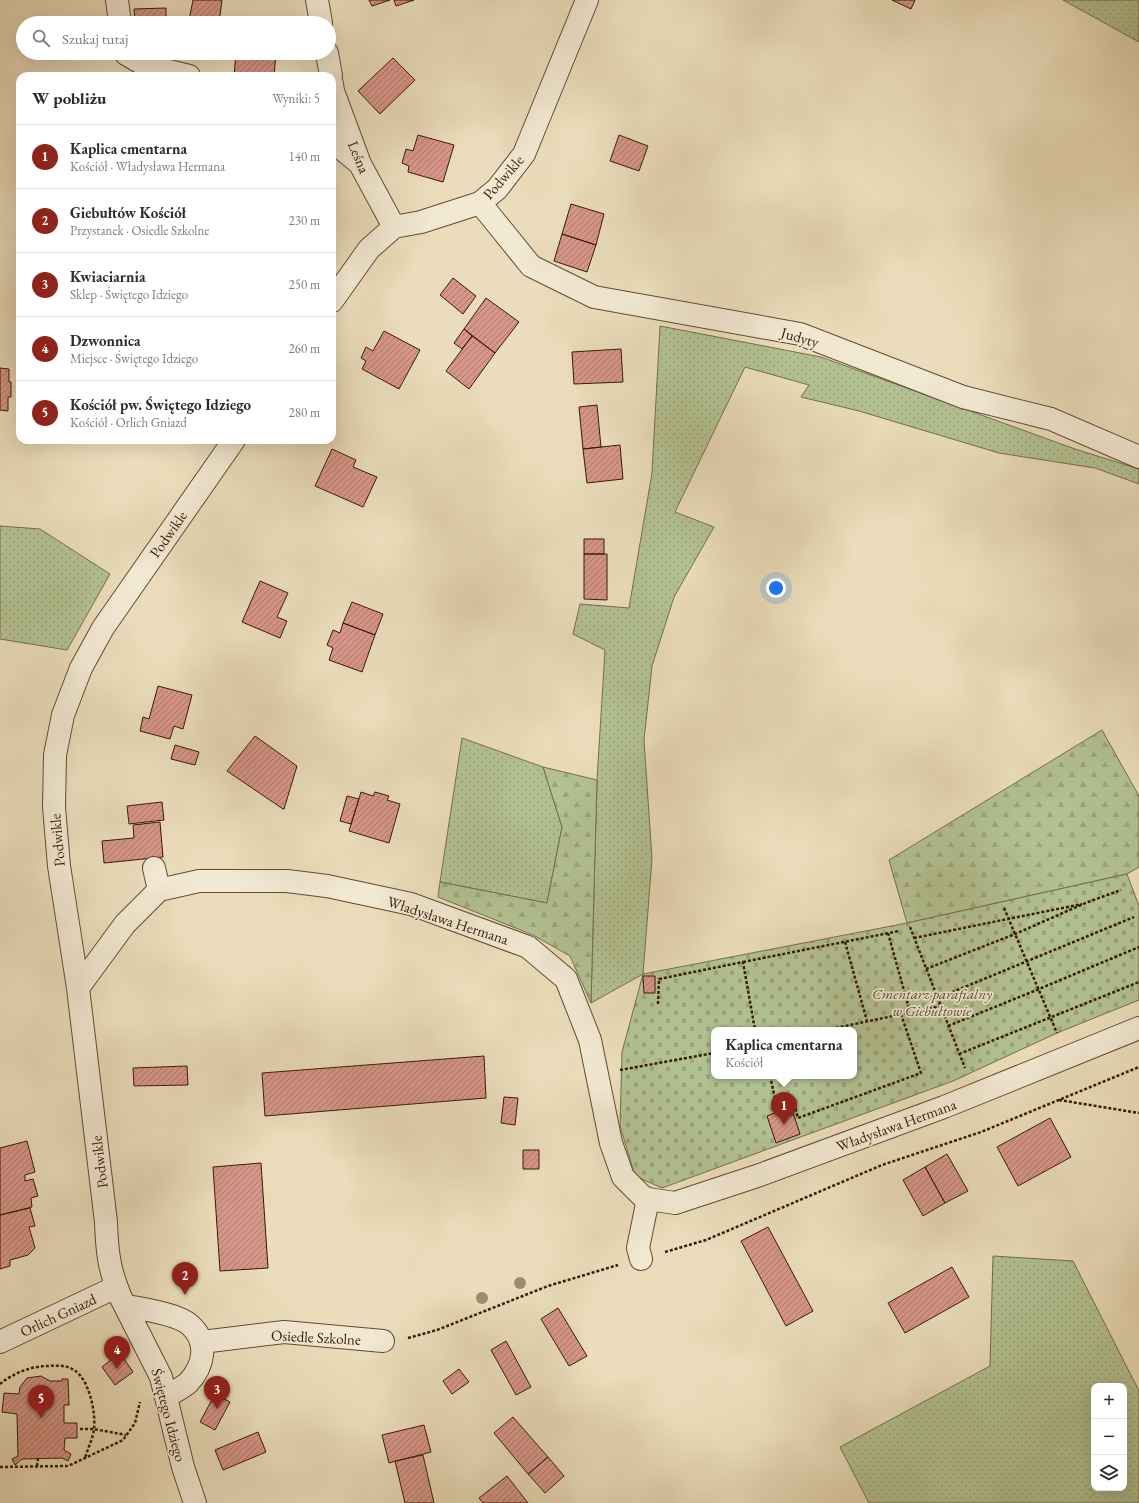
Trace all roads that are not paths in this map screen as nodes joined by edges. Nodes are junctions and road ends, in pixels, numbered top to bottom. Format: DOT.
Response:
graph roads {
  1 [pos="117,0"];
  2 [pos="317,0"];
  3 [pos="587,0"];
  4 [pos="119,16"];
  5 [pos="320,16"];
  6 [pos="136,60"];
  7 [pos="328,60"];
  8 [pos="173,72"];
  9 [pos="330,72"];
  10 [pos="336,99"];
  11 [pos="336,144"];
  12 [pos="360,164"];
  13 [pos="480,203"];
  14 [pos="394,227"];
  15 [pos="336,295"];
  16 [pos="231,444"];
  17 [pos="1139,457"];
  18 [pos="154,868"];
  19 [pos="159,890"];
  20 [pos="78,988"];
  21 [pos="1139,1028"];
  22 [pos="648,1199"];
  23 [pos="641,1258"];
  24 [pos="116,1287"];
  25 [pos="126,1306"];
  26 [pos="383,1341"];
  27 [pos="0,1342"];
  28 [pos="202,1342"];
  29 [pos="167,1396"];
  30 [pos="195,1503"];
  1 -- 4 [label="street"];
  2 -- 5 [label="street"];
  3 -- 13 [label="street, Podwikle"];
  6 -- 8 [label="street"];
  7 -- 9 [label="street"];
  10 -- 12 [label="street, Leśna"];
  11 -- 12 [label="street"];
  12 -- 14 [label="street, Leśna"];
  13 -- 14 [label="street, Podwikle"];
  13 -- 17 [label="street, Judyty"];
  14 -- 15 [label="street"];
  16 -- 20 [label="street, Podwikle"];
  18 -- 19 [label="street"];
  19 -- 20 [label="street"];
  19 -- 22 [label="street, Władysława Hermana"];
  20 -- 24 [label="street, Podwikle"];
  21 -- 22 [label="street, Władysława Hermana"];
  22 -- 23 [label="street"];
  24 -- 25 [label="street, Świętego Idziego"];
  24 -- 27 [label="street, Orlich Gniazd"];
  25 -- 28 [label="street"];
  25 -- 29 [label="street, Świętego Idziego"];
  26 -- 28 [label="street, Osiedle Szkolne"];
  28 -- 29 [label="street"];
  29 -- 30 [label="street, Świętego Idziego"];
}
